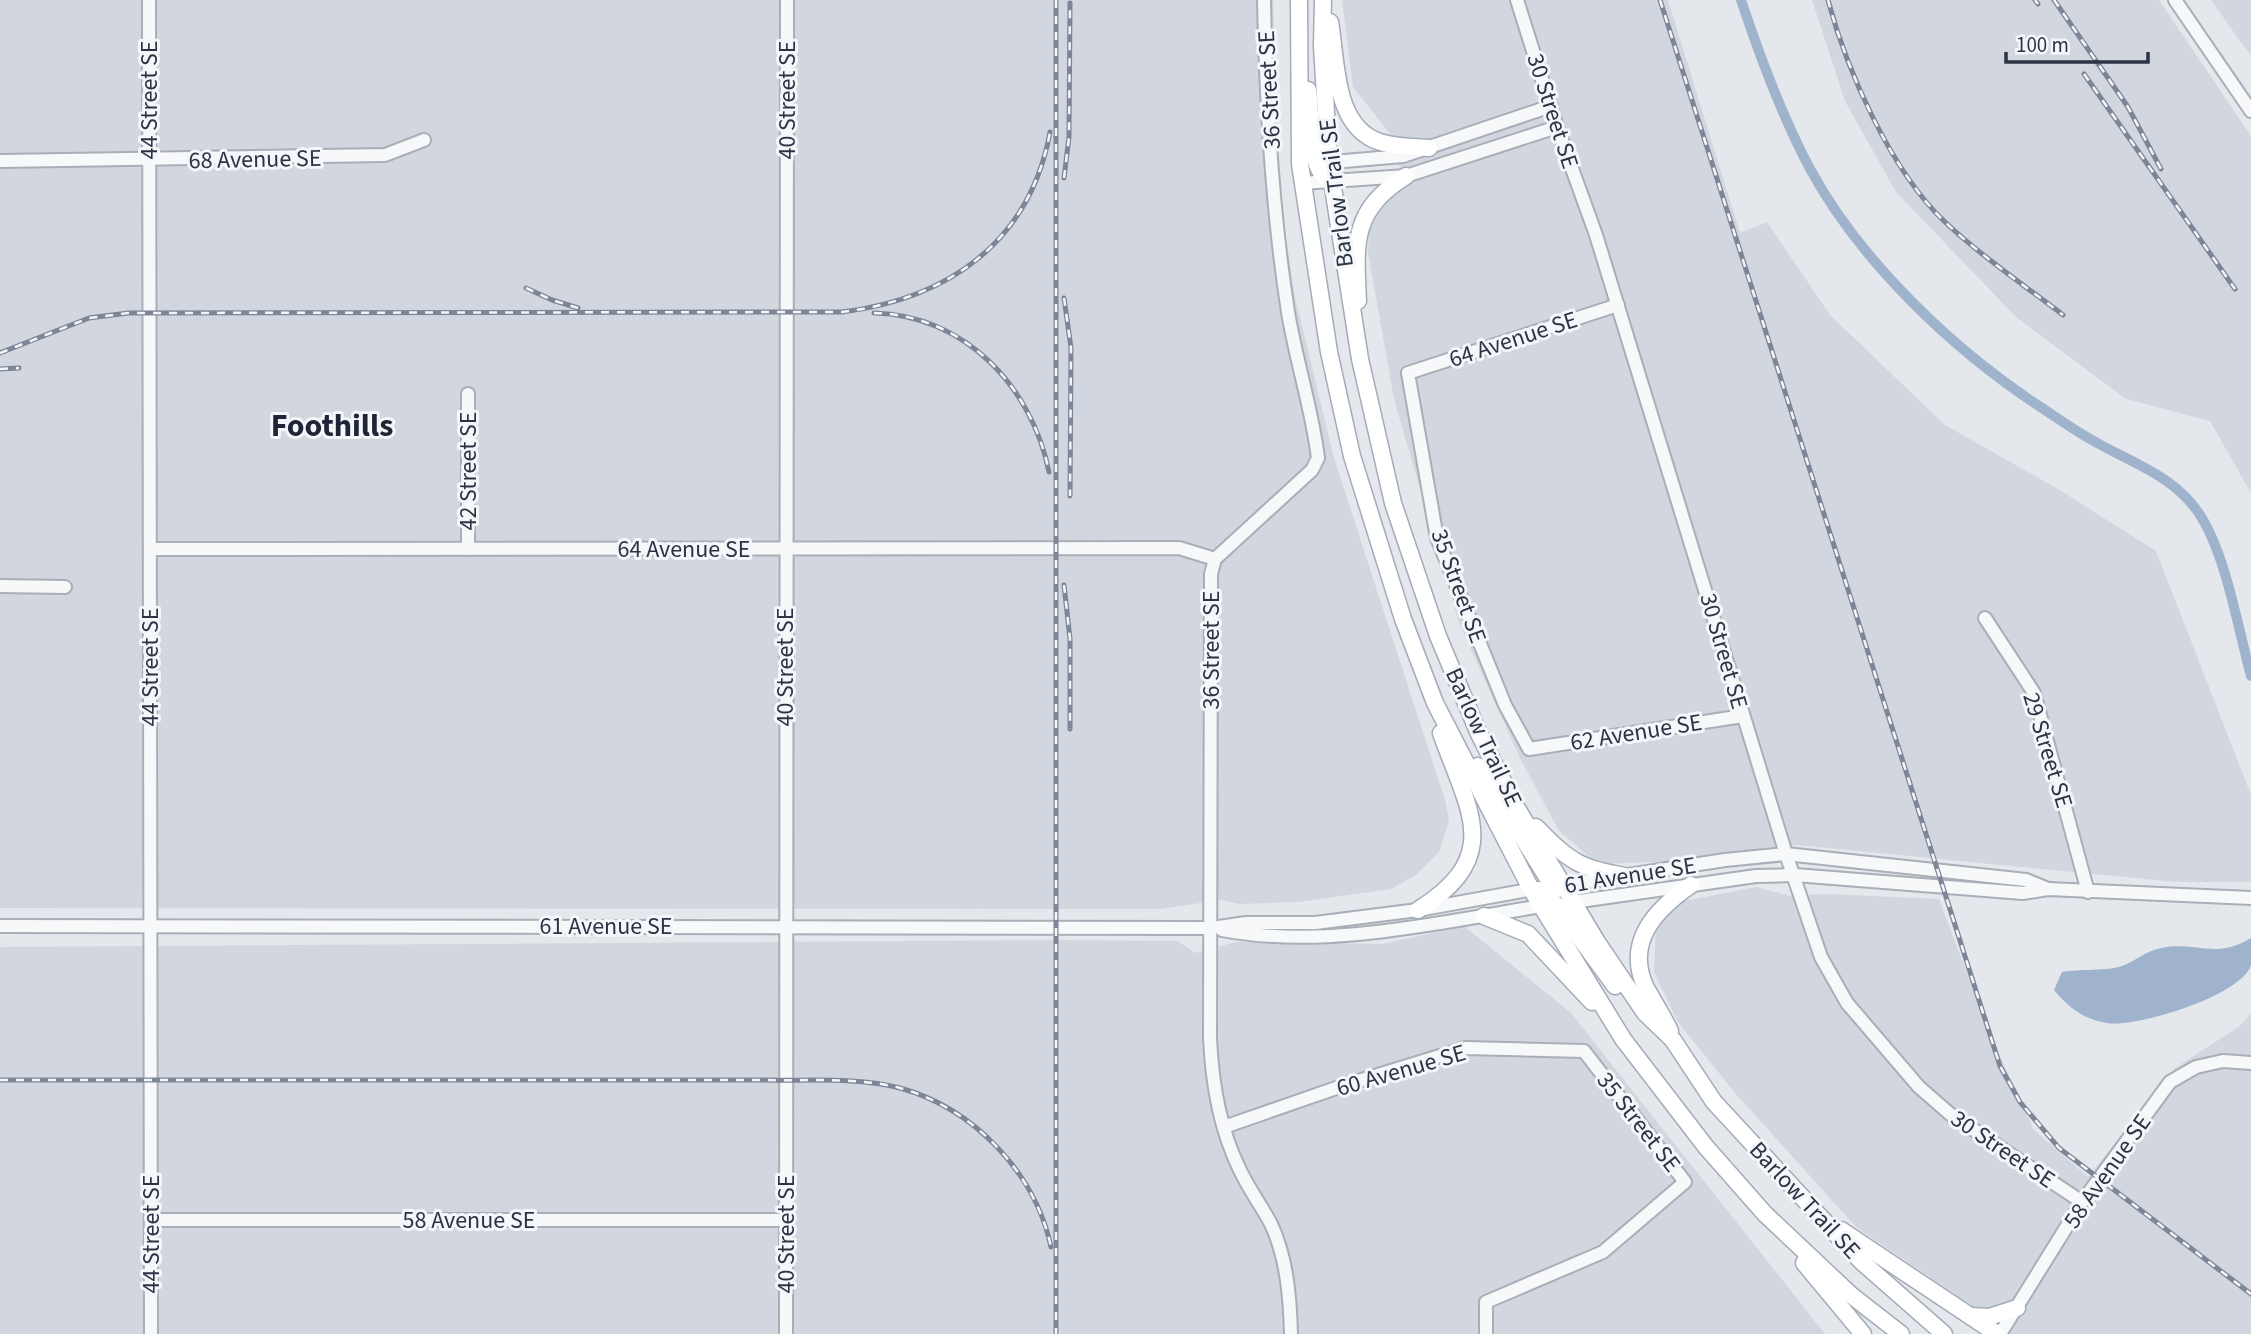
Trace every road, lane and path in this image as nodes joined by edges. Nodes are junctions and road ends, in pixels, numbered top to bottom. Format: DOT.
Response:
graph roads {
  1 [pos="149,0"];
  2 [pos="787,0"];
  3 [pos="1264,0"];
  4 [pos="1299,0"];
  5 [pos="1324,0"];
  6 [pos="1517,0"];
  7 [pos="2175,0"];
  8 [pos="1551,106"];
  9 [pos="2251,111"];
  10 [pos="1557,127"];
  11 [pos="424,140"];
  12 [pos="1429,148"];
  13 [pos="0,161"];
  14 [pos="149,161"];
  15 [pos="1315,163"];
  16 [pos="1406,176"];
  17 [pos="1331,182"];
  18 [pos="1302,183"];
  19 [pos="1618,305"];
  20 [pos="1360,359"];
  21 [pos="1408,373"];
  22 [pos="468,394"];
  23 [pos="784,548"];
  24 [pos="468,549"];
  25 [pos="151,550"];
  26 [pos="1215,559"];
  27 [pos="0,586"];
  28 [pos="65,587"];
  29 [pos="1985,618"];
  30 [pos="1435,703"];
  31 [pos="1743,716"];
  32 [pos="1453,739"];
  33 [pos="1529,749"];
  34 [pos="1515,805"];
  35 [pos="1786,855"];
  36 [pos="1795,875"];
  37 [pos="1630,877"];
  38 [pos="1691,885"];
  39 [pos="1558,886"];
  40 [pos="1531,889"];
  41 [pos="2049,889"];
  42 [pos="2088,892"];
  43 [pos="2245,898"];
  44 [pos="1572,902"];
  45 [pos="1549,905"];
  46 [pos="1418,910"];
  47 [pos="1484,916"];
  48 [pos="149,925"];
  49 [pos="0,926"];
  50 [pos="786,926"];
  51 [pos="1212,928"];
  52 [pos="1645,1013"];
  53 [pos="1623,1038"];
  54 [pos="1672,1040"];
  55 [pos="1584,1051"];
  56 [pos="2251,1063"];
  57 [pos="1224,1127"];
  58 [pos="2082,1202"];
  59 [pos="1816,1213"];
  60 [pos="1765,1214"];
  61 [pos="153,1220"];
  62 [pos="786,1220"];
  63 [pos="2017,1308"];
  64 [pos="1970,1316"];
  65 [pos="151,1334"];
  66 [pos="786,1334"];
  67 [pos="1291,1334"];
  68 [pos="1486,1334"];
  69 [pos="1863,1334"];
  70 [pos="1901,1334"];
  71 [pos="1944,1334"];
  72 [pos="1998,1334"];
  1 -- 14 [label="street, 44 Street SE"];
  2 -- 23 [label="street, 40 Street SE"];
  3 -- 26 [label="street, 36 Street SE"];
  4 -- 15 [label="main road, Barlow Trail SE"];
  5 -- 12 [label="main road"];
  5 -- 15 [label="main road, Barlow Trail SE"];
  6 -- 8 [label="street, 30 Street SE"];
  7 -- 9 [label="street"];
  8 -- 10 [label="street, 30 Street SE"];
  8 -- 12 [label="street"];
  10 -- 16 [label="street"];
  10 -- 19 [label="street, 30 Street SE"];
  11 -- 14 [label="street, 68 Avenue SE"];
  12 -- 15 [label="street"];
  13 -- 14 [label="street, 68 Avenue SE"];
  14 -- 25 [label="street, 44 Street SE"];
  15 -- 17 [label="main road, Barlow Trail SE"];
  15 -- 18 [label="main road, Barlow Trail SE"];
  16 -- 17 [label="street"];
  16 -- 20 [label="main road"];
  17 -- 18 [label="street"];
  17 -- 20 [label="main road, Barlow Trail SE"];
  18 -- 30 [label="main road, Barlow Trail SE"];
  19 -- 21 [label="street, 64 Avenue SE"];
  19 -- 31 [label="street, 30 Street SE"];
  20 -- 34 [label="main road, Barlow Trail SE"];
  21 -- 33 [label="street, 35 Street SE"];
  22 -- 24 [label="street, 42 Street SE"];
  23 -- 24 [label="street, 64 Avenue SE"];
  23 -- 26 [label="street, 64 Avenue SE"];
  23 -- 50 [label="street, 40 Street SE"];
  24 -- 25 [label="street, 64 Avenue SE"];
  25 -- 48 [label="street, 44 Street SE"];
  26 -- 51 [label="street, 36 Street SE"];
  27 -- 28 [label="street"];
  29 -- 42 [label="street, 29 Street SE"];
  30 -- 32 [label="main road, Barlow Trail SE"];
  30 -- 46 [label="main road"];
  31 -- 33 [label="street, 62 Avenue SE"];
  31 -- 35 [label="street, 30 Street SE"];
  32 -- 39 [label="main road"];
  32 -- 40 [label="main road, Barlow Trail SE"];
  34 -- 37 [label="main road"];
  34 -- 39 [label="main road, Barlow Trail SE"];
  35 -- 36 [label="street, 30 Street SE"];
  35 -- 37 [label="street, 61 Avenue SE"];
  35 -- 41 [label="street, 61 Avenue SE"];
  36 -- 38 [label="street, 61 Avenue SE"];
  36 -- 41 [label="street, 61 Avenue SE"];
  36 -- 58 [label="street, 30 Street SE"];
  37 -- 39 [label="street, 61 Avenue SE"];
  38 -- 44 [label="street, 61 Avenue SE"];
  38 -- 54 [label="main road"];
  39 -- 40 [label="street, 61 Avenue SE"];
  39 -- 44 [label="main road, Barlow Trail SE"];
  40 -- 45 [label="main road, Barlow Trail SE"];
  40 -- 46 [label="street, 61 Avenue SE"];
  41 -- 42 [label="street, 61 Avenue SE"];
  42 -- 43 [label="street, 61 Avenue SE"];
  44 -- 45 [label="street, 61 Avenue SE"];
  44 -- 52 [label="main road, Barlow Trail SE"];
  45 -- 47 [label="street, 61 Avenue SE"];
  45 -- 52 [label="main road"];
  45 -- 53 [label="main road, Barlow Trail SE"];
  46 -- 51 [label="street, 61 Avenue SE"];
  47 -- 51 [label="street, 61 Avenue SE"];
  47 -- 53 [label="main road"];
  48 -- 49 [label="street, 61 Avenue SE"];
  48 -- 50 [label="street, 61 Avenue SE"];
  48 -- 61 [label="street, 44 Street SE"];
  50 -- 51 [label="street, 61 Avenue SE"];
  50 -- 62 [label="street, 40 Street SE"];
  51 -- 57 [label="street, 36 Street SE"];
  52 -- 54 [label="main road, Barlow Trail SE"];
  53 -- 60 [label="main road, Barlow Trail SE"];
  54 -- 59 [label="main road, Barlow Trail SE"];
  55 -- 57 [label="street, 60 Avenue SE"];
  55 -- 68 [label="street, 35 Street SE"];
  56 -- 58 [label="street, 58 Avenue SE"];
  57 -- 67 [label="street, 36 Street SE"];
  58 -- 63 [label="street, 58 Avenue SE"];
  59 -- 64 [label="main road"];
  59 -- 71 [label="main road, Barlow Trail SE"];
  60 -- 69 [label="main road"];
  60 -- 70 [label="main road, Barlow Trail SE"];
  61 -- 62 [label="street, 58 Avenue SE"];
  61 -- 65 [label="street, 44 Street SE"];
  62 -- 66 [label="street, 40 Street SE"];
  63 -- 64 [label="main road"];
  63 -- 72 [label="street, 58 Avenue SE"];
  64 -- 72 [label="main road"];
}
